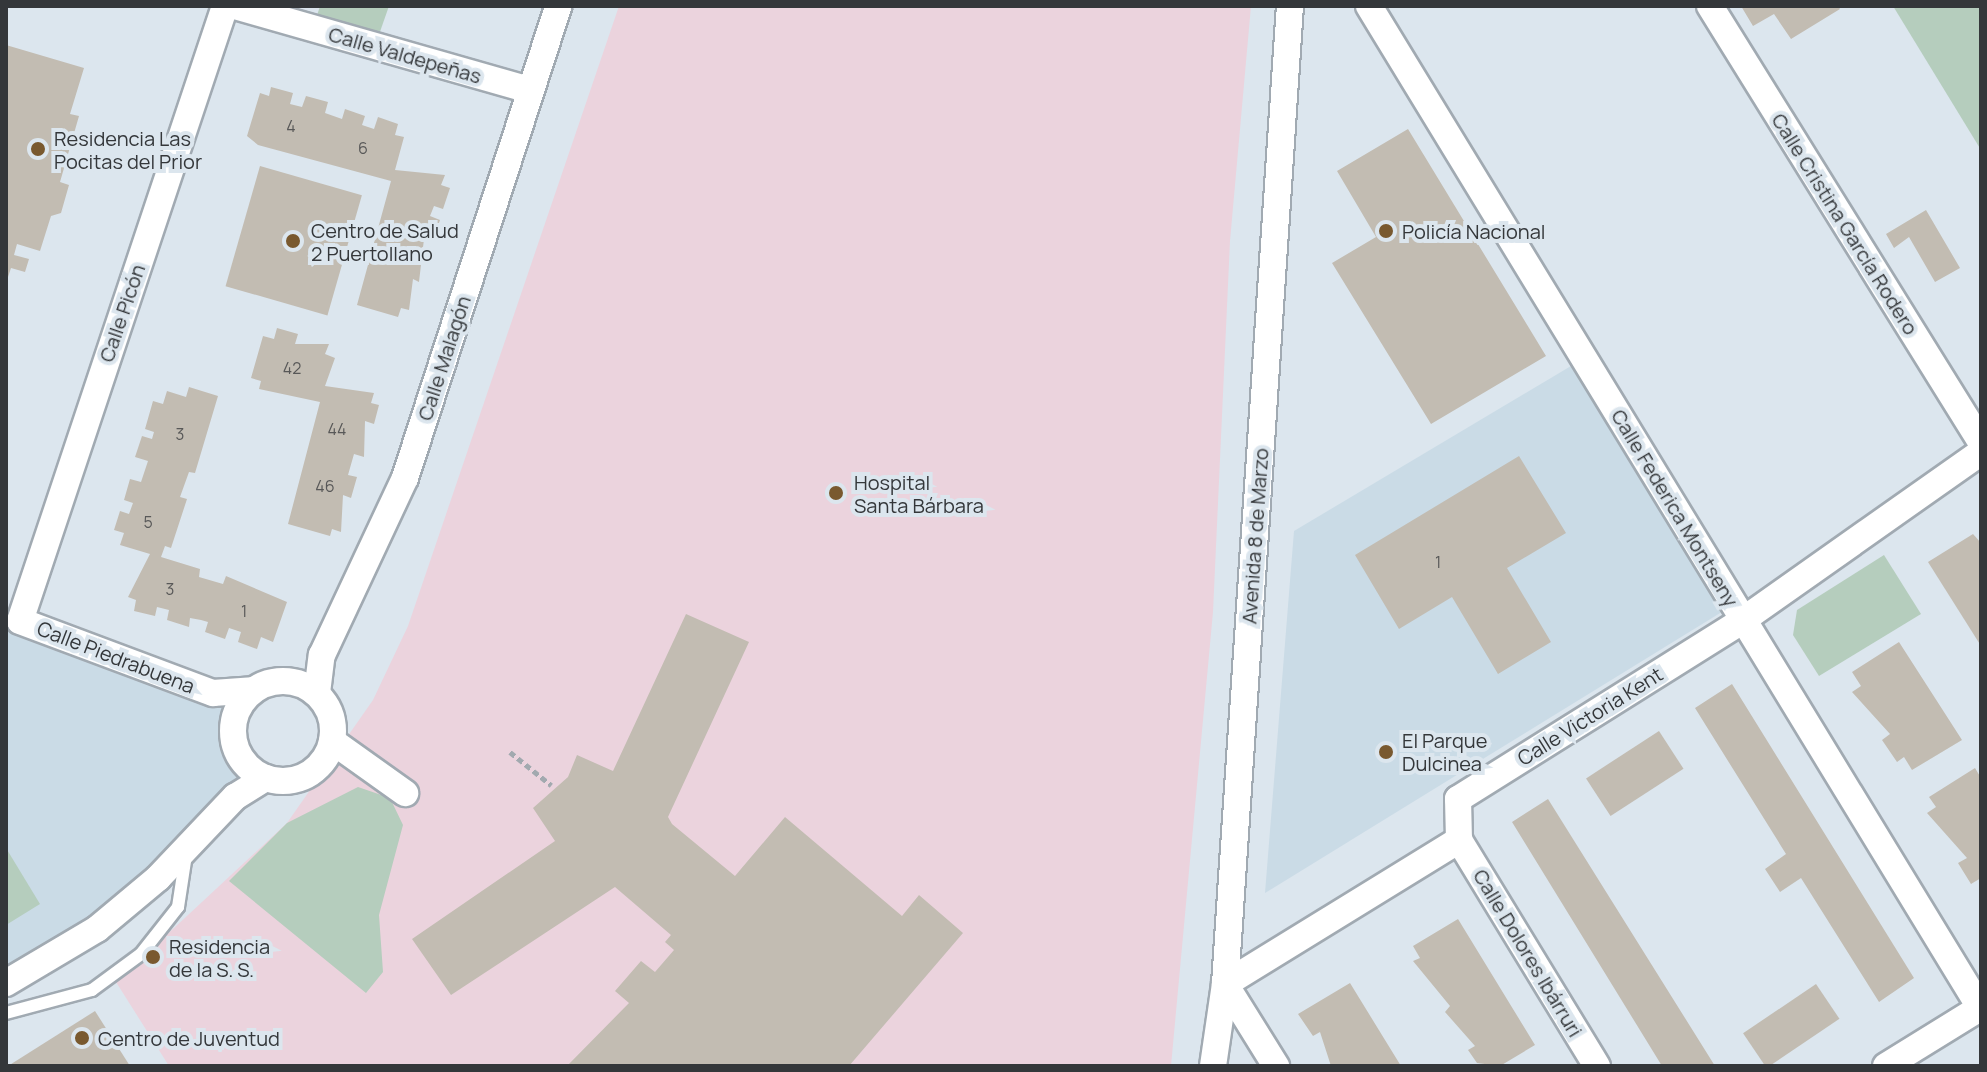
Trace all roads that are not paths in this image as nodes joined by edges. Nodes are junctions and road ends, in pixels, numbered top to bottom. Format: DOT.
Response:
graph roads {
  1 [pos="225,6"];
  2 [pos="235,6"];
  3 [pos="558,6"];
  4 [pos="1290,6"];
  5 [pos="1369,6"];
  6 [pos="1710,6"];
  7 [pos="530,90"];
  8 [pos="1981,442"];
  9 [pos="1981,452"];
  10 [pos="1743,620"];
  11 [pos="20,621"];
  12 [pos="322,655"];
  13 [pos="290,680"];
  14 [pos="252,690"];
  15 [pos="213,693"];
  16 [pos="317,693"];
  17 [pos="233,720"];
  18 [pos="332,741"];
  19 [pos="255,772"];
  20 [pos="405,793"];
  21 [pos="1459,840"];
  22 [pos="186,848"];
  23 [pos="6,983"];
  24 [pos="1225,984"];
  25 [pos="1981,1009"];
  26 [pos="6,1013"];
  27 [pos="1213,1066"];
  28 [pos="1276,1066"];
  29 [pos="1597,1066"];
  30 [pos="1886,1066"];
  1 -- 11 [label="street, Calle Picón"];
  2 -- 7 [label="street, Calle Valdepeñas"];
  3 -- 7 [label="street, Calle Malagón"];
  4 -- 24 [label="street, Avenida 8 de Marzo"];
  5 -- 10 [label="street, Calle Federica Montseny"];
  6 -- 8 [label="street, Calle Cristina García Rodero"];
  7 -- 12 [label="street, Calle Malagón"];
  9 -- 10 [label="street, Calle Victoria Kent"];
  10 -- 21 [label="street, Calle Victoria Kent"];
  10 -- 25 [label="street, Calle Federica Montseny"];
  11 -- 15 [label="street, Calle Piedrabuena"];
  12 -- 13 [label="street, Calle Malagón"];
  12 -- 16 [label="street, Calle Malagón"];
  13 -- 14 [label="street, Calle Malagón"];
  13 -- 16 [label="street"];
  14 -- 15 [label="street, Calle Piedrabuena"];
  14 -- 17 [label="street"];
  15 -- 17 [label="street, Calle Piedrabuena"];
  16 -- 18 [label="street, Calle Malagón"];
  17 -- 19 [label="street"];
  18 -- 19 [label="street"];
  18 -- 20 [label="street"];
  19 -- 22 [label="street"];
  21 -- 24 [label="street"];
  21 -- 29 [label="street, Calle Dolores Ibárruri"];
  22 -- 23 [label="street"];
  22 -- 26 [label="lane"];
  24 -- 27 [label="street, Avenida 8 de Marzo"];
  24 -- 28 [label="street"];
  25 -- 30 [label="street"];
}
